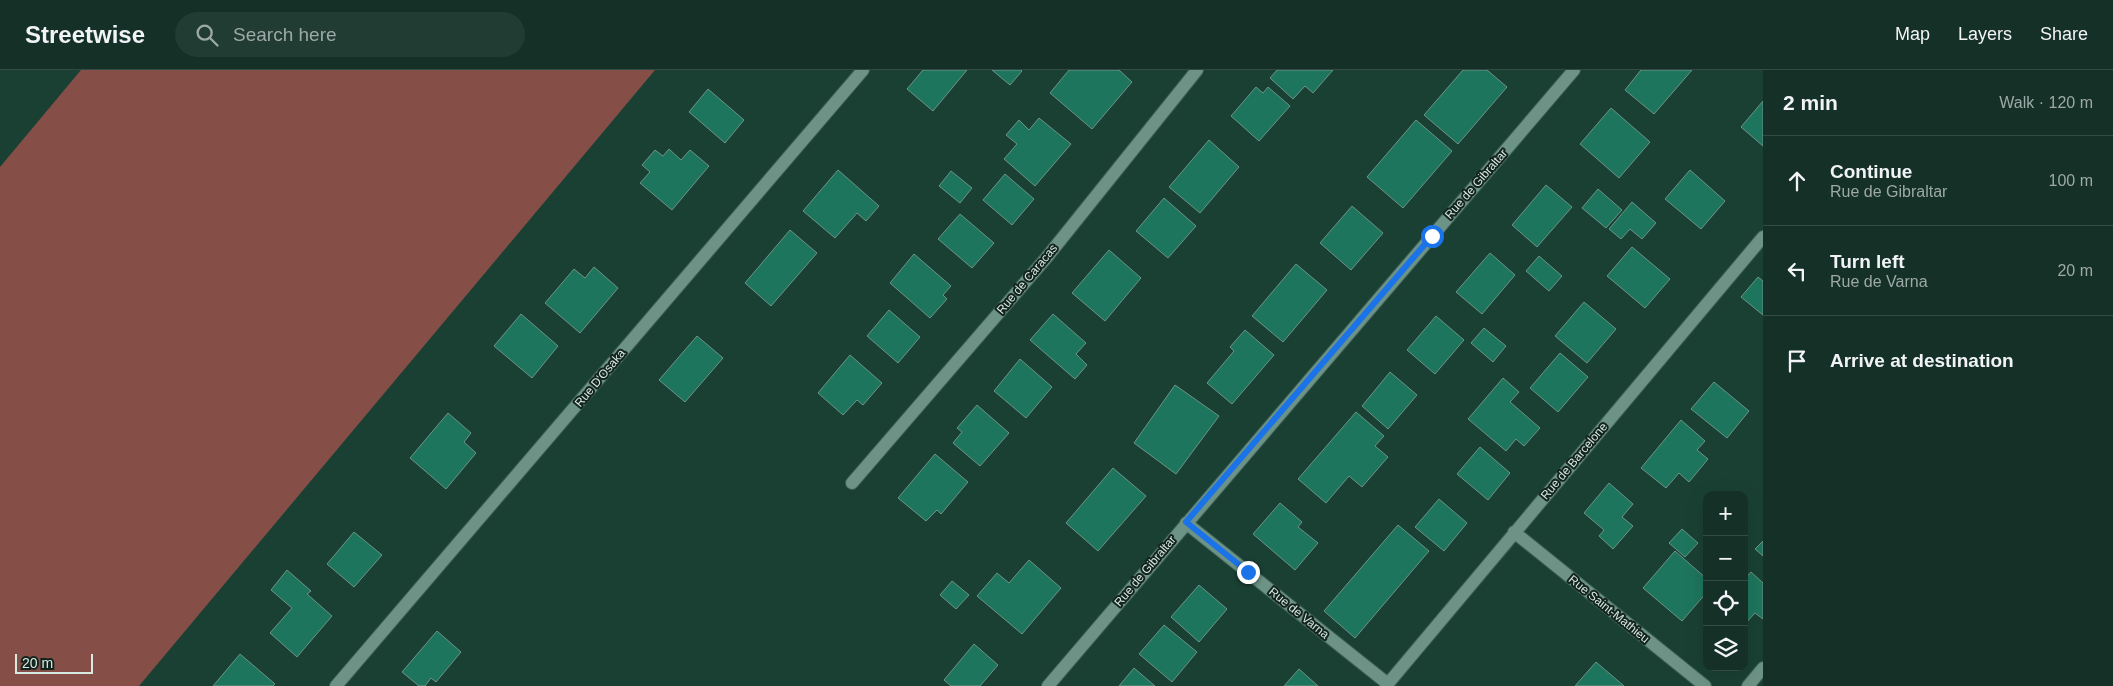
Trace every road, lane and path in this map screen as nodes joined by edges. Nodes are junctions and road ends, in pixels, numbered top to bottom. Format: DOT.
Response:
graph roads {
  1 [pos="863,70"];
  2 [pos="1198,70"];
  3 [pos="1574,70"];
  4 [pos="1763,237"];
  5 [pos="852,483"];
  6 [pos="1186,522"];
  7 [pos="1514,532"];
  8 [pos="1763,668"];
  9 [pos="1387,685"];
  10 [pos="336,686"];
  11 [pos="1048,686"];
  12 [pos="1705,686"];
  13 [pos="1748,686"];
  1 -- 10 [label="street, Rue D'Osaka"];
  2 -- 5 [label="street, Rue de Caracas"];
  3 -- 6 [label="street, Rue de Gibraltar"];
  4 -- 7 [label="street, Rue de Barcelone"];
  6 -- 9 [label="street, Rue de Varna"];
  6 -- 11 [label="street, Rue de Gibraltar"];
  7 -- 9 [label="street, Rue de Barcelone"];
  7 -- 12 [label="street, Rue Saint-Mathieu"];
  8 -- 13 [label="street"];
}
